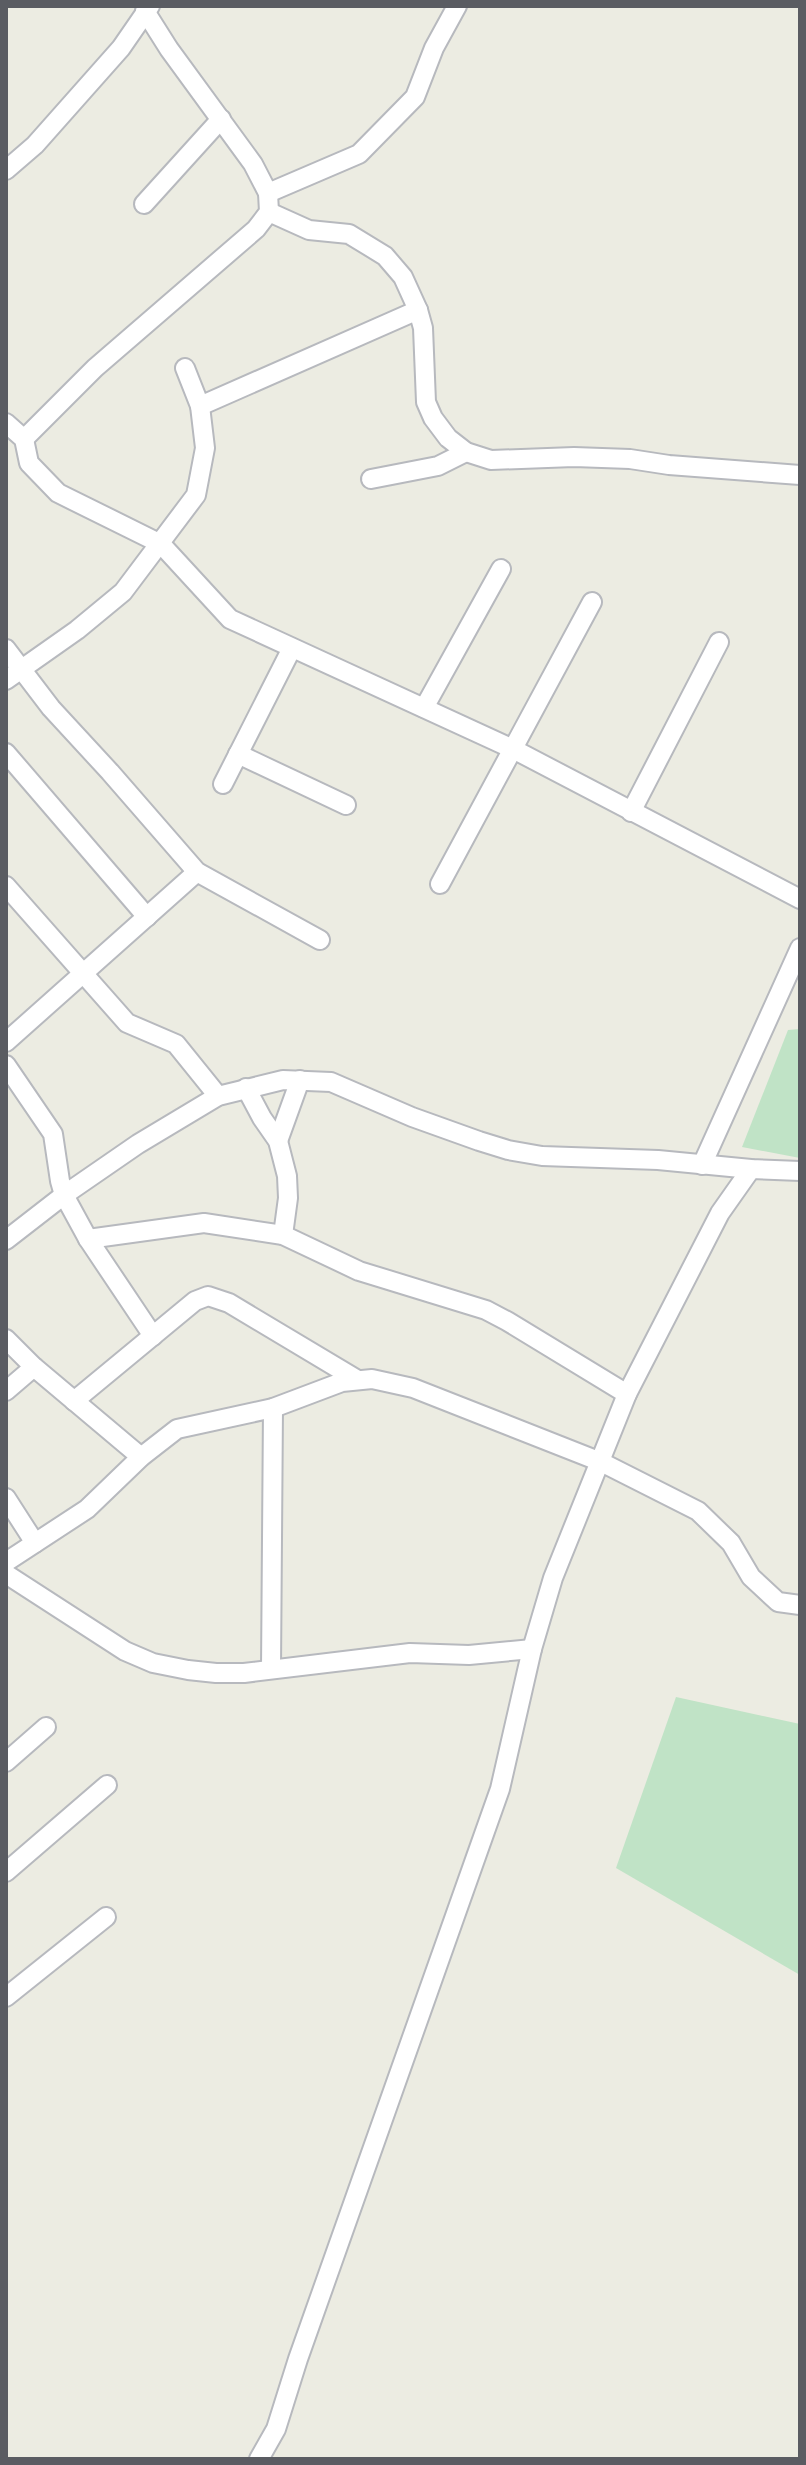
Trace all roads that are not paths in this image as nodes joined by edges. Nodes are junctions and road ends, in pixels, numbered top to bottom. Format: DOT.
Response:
graph roads {
  1 [pos="457,6"];
  2 [pos="148,8"];
  3 [pos="221,119"];
  4 [pos="6,170"];
  5 [pos="269,203"];
  6 [pos="144,204"];
  7 [pos="418,310"];
  8 [pos="185,368"];
  9 [pos="200,406"];
  10 [pos="6,423"];
  11 [pos="24,439"];
  12 [pos="466,452"];
  13 [pos="800,475"];
  14 [pos="371,479"];
  15 [pos="161,544"];
  16 [pos="501,569"];
  17 [pos="592,602"];
  18 [pos="719,642"];
  19 [pos="292,648"];
  20 [pos="6,649"];
  21 [pos="23,669"];
  22 [pos="6,680"];
  23 [pos="424,708"];
  24 [pos="513,749"];
  25 [pos="6,753"];
  26 [pos="238,754"];
  27 [pos="223,784"];
  28 [pos="346,805"];
  29 [pos="631,812"];
  30 [pos="197,872"];
  31 [pos="440,884"];
  32 [pos="6,886"];
  33 [pos="800,899"];
  34 [pos="147,917"];
  35 [pos="320,940"];
  36 [pos="800,948"];
  37 [pos="82,973"];
  38 [pos="6,1015"];
  39 [pos="12,1036"];
  40 [pos="6,1065"];
  41 [pos="300,1080"];
  42 [pos="246,1088"];
  43 [pos="218,1096"];
  44 [pos="278,1141"];
  45 [pos="702,1165"];
  46 [pos="751,1169"];
  47 [pos="800,1171"];
  48 [pos="64,1195"];
  49 [pos="283,1235"];
  50 [pos="88,1239"];
  51 [pos="6,1240"];
  52 [pos="153,1336"];
  53 [pos="6,1339"];
  54 [pos="34,1367"];
  55 [pos="356,1379"];
  56 [pos="6,1391"];
  57 [pos="627,1394"];
  58 [pos="74,1401"];
  59 [pos="273,1408"];
  60 [pos="141,1457"];
  61 [pos="601,1462"];
  62 [pos="6,1498"];
  63 [pos="35,1543"];
  64 [pos="6,1562"];
  65 [pos="6,1574"];
  66 [pos="800,1605"];
  67 [pos="532,1649"];
  68 [pos="271,1669"];
  69 [pos="46,1727"];
  70 [pos="6,1762"];
  71 [pos="107,1785"];
  72 [pos="6,1872"];
  73 [pos="106,1917"];
  74 [pos="6,1997"];
  75 [pos="259,2459"];
  1 -- 5 [label="street"];
  2 -- 3 [label="street"];
  2 -- 4 [label="street"];
  3 -- 5 [label="street"];
  3 -- 6 [label="street"];
  5 -- 7 [label="street"];
  5 -- 11 [label="street"];
  7 -- 9 [label="street"];
  7 -- 12 [label="street"];
  8 -- 9 [label="street"];
  9 -- 15 [label="street"];
  10 -- 11 [label="street"];
  11 -- 15 [label="street"];
  12 -- 13 [label="street"];
  12 -- 14 [label="street"];
  15 -- 19 [label="street"];
  15 -- 21 [label="street"];
  16 -- 23 [label="street"];
  17 -- 24 [label="street"];
  18 -- 29 [label="street"];
  19 -- 23 [label="street"];
  19 -- 26 [label="street"];
  20 -- 21 [label="street"];
  21 -- 22 [label="street"];
  21 -- 30 [label="street"];
  23 -- 24 [label="street"];
  24 -- 29 [label="street"];
  24 -- 31 [label="street"];
  25 -- 34 [label="street"];
  26 -- 27 [label="street"];
  26 -- 28 [label="street"];
  29 -- 33 [label="street"];
  30 -- 34 [label="street"];
  30 -- 35 [label="street"];
  32 -- 37 [label="street"];
  34 -- 37 [label="street"];
  36 -- 45 [label="street"];
  37 -- 39 [label="street"];
  37 -- 43 [label="street"];
  38 -- 39 [label="street"];
  40 -- 48 [label="street"];
  41 -- 42 [label="street"];
  41 -- 44 [label="street"];
  41 -- 45 [label="street"];
  42 -- 43 [label="street"];
  42 -- 44 [label="street"];
  43 -- 48 [label="street"];
  44 -- 49 [label="street"];
  45 -- 46 [label="street"];
  46 -- 47 [label="street"];
  46 -- 57 [label="street"];
  48 -- 50 [label="street"];
  48 -- 51 [label="street"];
  49 -- 50 [label="street"];
  49 -- 57 [label="street"];
  50 -- 52 [label="street"];
  52 -- 55 [label="street"];
  52 -- 58 [label="street"];
  53 -- 54 [label="street"];
  54 -- 56 [label="street"];
  54 -- 58 [label="street"];
  55 -- 59 [label="street"];
  55 -- 61 [label="street"];
  57 -- 61 [label="street"];
  58 -- 60 [label="street"];
  59 -- 60 [label="street"];
  59 -- 68 [label="street"];
  60 -- 63 [label="street"];
  61 -- 66 [label="street"];
  61 -- 67 [label="street"];
  62 -- 63 [label="street"];
  63 -- 64 [label="street"];
  65 -- 68 [label="street"];
  67 -- 68 [label="street"];
  67 -- 75 [label="street"];
  69 -- 70 [label="street"];
  71 -- 72 [label="street"];
  73 -- 74 [label="street"];
}
